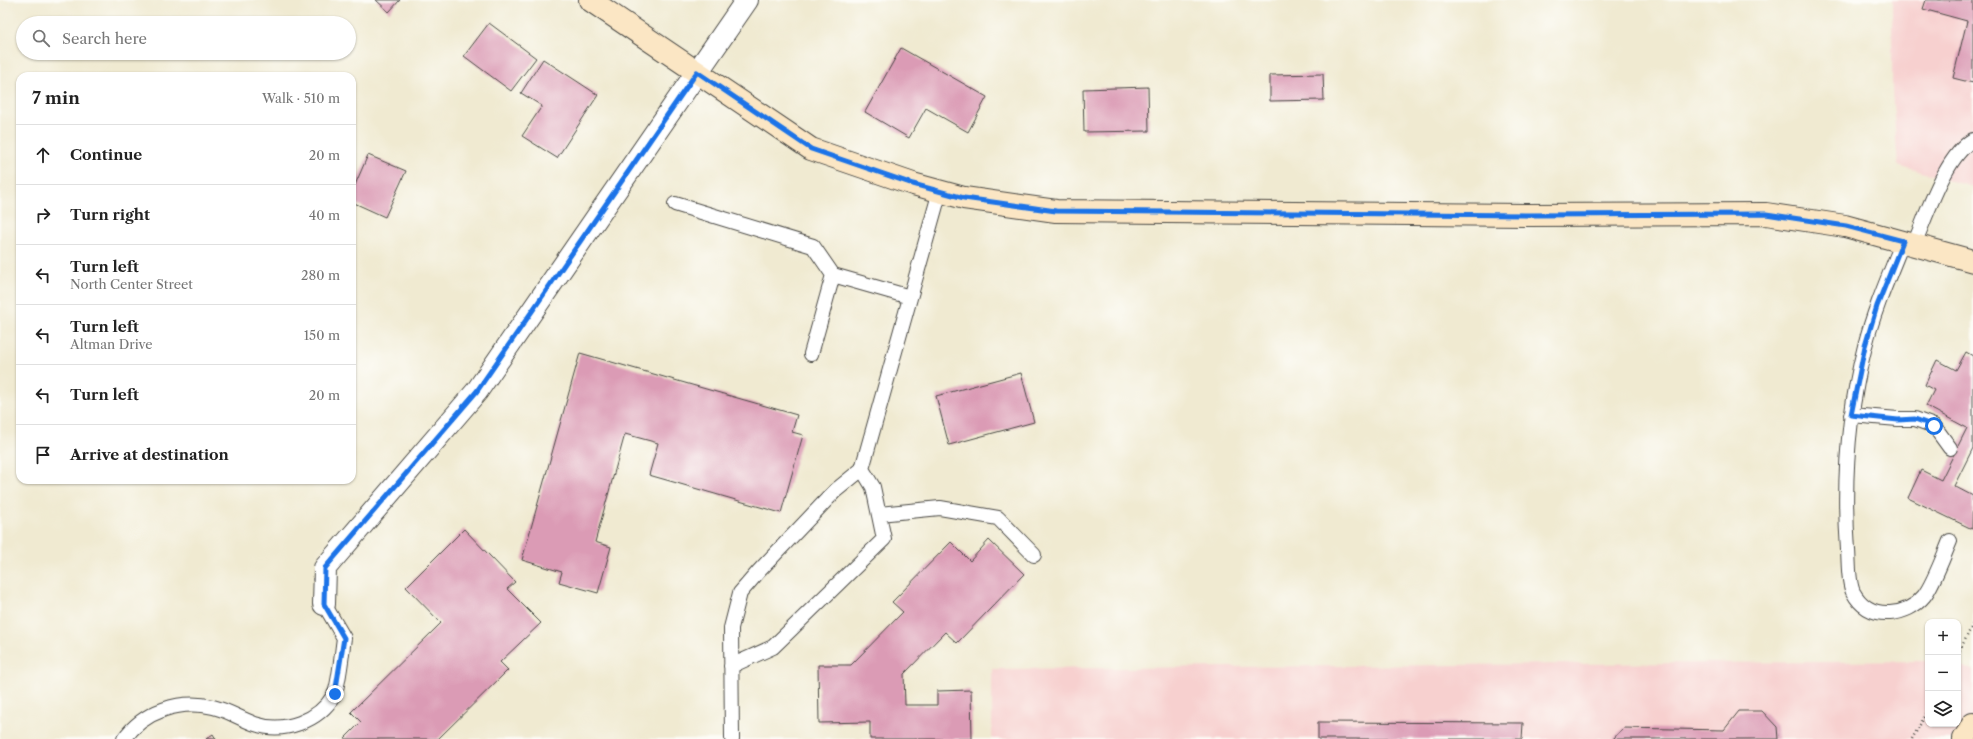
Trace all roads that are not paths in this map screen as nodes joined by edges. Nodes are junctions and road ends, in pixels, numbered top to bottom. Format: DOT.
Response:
graph roads {
  1 [pos="590,0"];
  2 [pos="747,0"];
  3 [pos="697,72"];
  4 [pos="1973,140"];
  5 [pos="940,191"];
  6 [pos="675,204"];
  7 [pos="1908,243"];
  8 [pos="1973,260"];
  9 [pos="833,275"];
  10 [pos="910,297"];
  11 [pos="811,354"];
  12 [pos="1851,415"];
  13 [pos="1950,448"];
  14 [pos="862,469"];
  15 [pos="879,514"];
  16 [pos="1950,541"];
  17 [pos="1034,555"];
  18 [pos="324,604"];
  19 [pos="731,666"];
  20 [pos="1973,724"];
  21 [pos="124,739"];
  22 [pos="732,739"];
  23 [pos="1964,739"];
  1 -- 3 [label="main road"];
  2 -- 3 [label="street"];
  3 -- 5 [label="main road"];
  3 -- 18 [label="street"];
  4 -- 7 [label="lane"];
  5 -- 7 [label="main road"];
  5 -- 10 [label="lane"];
  6 -- 9 [label="lane"];
  7 -- 8 [label="main road"];
  7 -- 12 [label="lane"];
  9 -- 10 [label="lane"];
  9 -- 11 [label="lane"];
  10 -- 14 [label="lane"];
  12 -- 13 [label="lane"];
  12 -- 16 [label="lane"];
  14 -- 15 [label="lane"];
  14 -- 19 [label="lane"];
  15 -- 17 [label="lane"];
  15 -- 19 [label="lane"];
  18 -- 21 [label="lane"];
  19 -- 22 [label="lane"];
  20 -- 23 [label="main road"];
}
